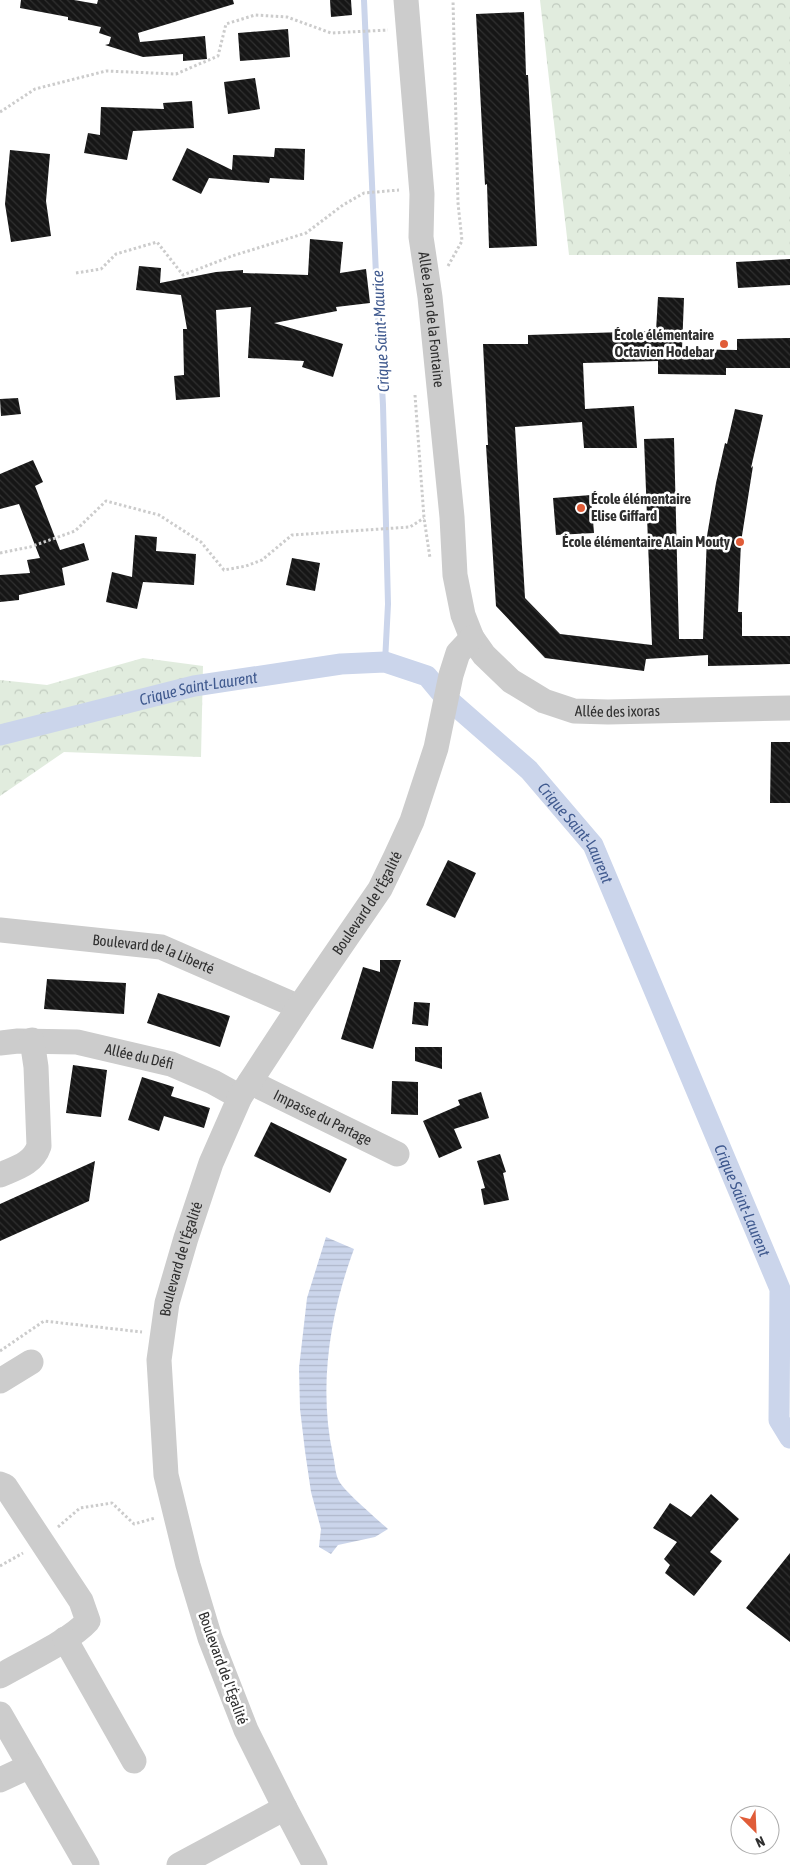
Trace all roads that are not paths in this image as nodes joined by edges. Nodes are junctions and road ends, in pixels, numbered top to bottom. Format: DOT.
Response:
graph roads {
  1 [pos="406,0"];
  2 [pos="472,638"];
  3 [pos="790,708"];
  4 [pos="0,930"];
  5 [pos="299,1007"];
  6 [pos="32,1040"];
  7 [pos="0,1043"];
  8 [pos="245,1090"];
  9 [pos="397,1154"];
  10 [pos="0,1175"];
  11 [pos="31,1362"];
  12 [pos="0,1381"];
  13 [pos="0,1484"];
  14 [pos="65,1639"];
  15 [pos="0,1676"];
  16 [pos="0,1714"];
  17 [pos="134,1762"];
  18 [pos="30,1766"];
  19 [pos="0,1780"];
  20 [pos="284,1808"];
  21 [pos="87,1865"];
  22 [pos="180,1865"];
  23 [pos="315,1865"];
  1 -- 2 [label="street, Allée Jean de la Fontaine"];
  2 -- 3 [label="street, Allée des ixoras"];
  2 -- 5 [label="street, Boulevard de l'Égalité"];
  4 -- 5 [label="street, Boulevard de la Liberté"];
  5 -- 8 [label="street, Boulevard de l'Égalité"];
  6 -- 7 [label="street, Allée du Défi"];
  6 -- 8 [label="street, Allée du Défi"];
  6 -- 10 [label="street"];
  8 -- 9 [label="street, Impasse du Partage"];
  8 -- 20 [label="street, Boulevard de l'Égalité"];
  11 -- 12 [label="street"];
  13 -- 14 [label="street"];
  14 -- 15 [label="street"];
  14 -- 17 [label="street"];
  16 -- 18 [label="street"];
  18 -- 19 [label="street"];
  18 -- 21 [label="street"];
  20 -- 22 [label="street"];
  20 -- 23 [label="street, Boulevard de l'Égalité"];
}
